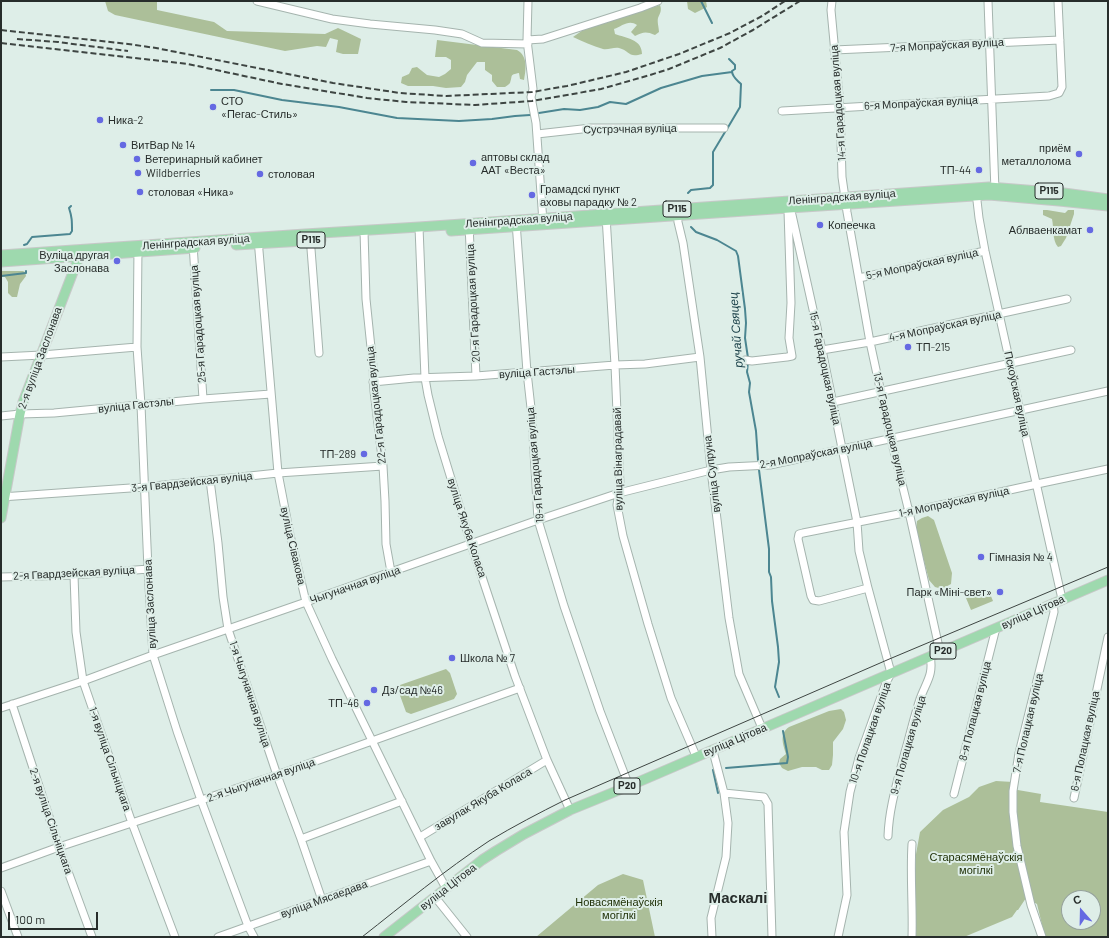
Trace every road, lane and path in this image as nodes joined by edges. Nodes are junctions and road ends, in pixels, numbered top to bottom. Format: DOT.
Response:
graph roads {
  1 [pos="257,1"];
  2 [pos="528,1"];
  3 [pos="658,1"];
  4 [pos="832,1"];
  5 [pos="988,1"];
  6 [pos="1058,1"];
  7 [pos="1060,40"];
  8 [pos="528,42"];
  9 [pos="989,43"];
  10 [pos="834,50"];
  11 [pos="992,99"];
  12 [pos="840,107"];
  13 [pos="782,111"];
  14 [pos="724,128"];
  15 [pos="537,134"];
  16 [pos="995,191"];
  17 [pos="976,192"];
  18 [pos="1108,198"];
  19 [pos="846,201"];
  20 [pos="788,205"];
  21 [pos="1108,206"];
  22 [pos="677,212"];
  23 [pos="606,217"];
  24 [pos="543,221"];
  25 [pos="516,223"];
  26 [pos="469,227"];
  27 [pos="419,230"];
  28 [pos="364,234"];
  29 [pos="310,237"];
  30 [pos="258,240"];
  31 [pos="193,245"];
  32 [pos="138,249"];
  33 [pos="985,251"];
  34 [pos="81,253"];
  35 [pos="1,255"];
  36 [pos="1,262"];
  37 [pos="859,278"];
  38 [pos="1067,299"];
  39 [pos="999,314"];
  40 [pos="870,342"];
  41 [pos="137,347"];
  42 [pos="822,350"];
  43 [pos="1071,350"];
  44 [pos="320,353"];
  45 [pos="42,355"];
  46 [pos="700,357"];
  47 [pos="1,358"];
  48 [pos="748,361"];
  49 [pos="1010,363"];
  50 [pos="615,365"];
  51 [pos="527,372"];
  52 [pos="476,376"];
  53 [pos="425,378"];
  54 [pos="373,382"];
  55 [pos="1108,391"];
  56 [pos="882,392"];
  57 [pos="271,394"];
  58 [pos="203,399"];
  59 [pos="833,402"];
  60 [pos="141,405"];
  61 [pos="1020,411"];
  62 [pos="20,414"];
  63 [pos="1,416"];
  64 [pos="891,439"];
  65 [pos="842,450"];
  66 [pos="382,466"];
  67 [pos="1108,469"];
  68 [pos="710,470"];
  69 [pos="278,473"];
  70 [pos="210,480"];
  71 [pos="1036,484"];
  72 [pos="145,487"];
  73 [pos="619,493"];
  74 [pos="3,497"];
  75 [pos="909,512"];
  76 [pos="1,518"];
  77 [pos="538,520"];
  78 [pos="857,522"];
  79 [pos="471,544"];
  80 [pos="148,569"];
  81 [pos="391,572"];
  82 [pos="74,575"];
  83 [pos="1,577"];
  84 [pos="1108,580"];
  85 [pos="868,588"];
  86 [pos="1058,601"];
  87 [pos="306,602"];
  88 [pos="996,628"];
  89 [pos="228,629"];
  90 [pos="1108,637"];
  91 [pos="940,652"];
  92 [pos="153,655"];
  93 [pos="930,656"];
  94 [pos="891,673"];
  95 [pos="83,681"];
  96 [pos="520,688"];
  97 [pos="12,704"];
  98 [pos="1,708"];
  99 [pos="762,728"];
  100 [pos="372,740"];
  101 [pos="712,750"];
  102 [pos="696,756"];
  103 [pos="547,760"];
  104 [pos="277,775"];
  105 [pos="629,786"];
  106 [pos="724,793"];
  107 [pos="954,794"];
  108 [pos="1074,798"];
  109 [pos="201,800"];
  110 [pos="402,801"];
  111 [pos="570,810"];
  112 [pos="132,824"];
  113 [pos="888,836"];
  114 [pos="420,837"];
  115 [pos="301,839"];
  116 [pos="912,844"];
  117 [pos="59,847"];
  118 [pos="431,861"];
  119 [pos="1,868"];
  120 [pos="446,888"];
  121 [pos="1,891"];
  122 [pos="434,897"];
  123 [pos="322,900"];
  124 [pos="248,926"];
  125 [pos="18,937"];
  126 [pos="92,937"];
  127 [pos="175,937"];
  128 [pos="218,937"];
  129 [pos="254,937"];
  130 [pos="384,937"];
  131 [pos="468,937"];
  132 [pos="712,937"];
  133 [pos="772,937"];
  134 [pos="838,937"];
  135 [pos="912,937"];
  136 [pos="1042,937"];
  1 -- 8 [label="street"];
  2 -- 8 [label="street"];
  3 -- 8 [label="street"];
  4 -- 10 [label="street, 14-я Гарадоцкая вуліца"];
  5 -- 9 [label="street"];
  6 -- 7 [label="street"];
  7 -- 9 [label="street, 7-я Мопраўская вуліца"];
  7 -- 11 [label="street, 6-я Мопраўская вуліца"];
  8 -- 15 [label="street"];
  9 -- 10 [label="street, 7-я Мопраўская вуліца"];
  9 -- 11 [label="street"];
  10 -- 12 [label="street, 14-я Гарадоцкая вуліца"];
  11 -- 12 [label="street, 6-я Мопраўская вуліца"];
  11 -- 16 [label="street"];
  12 -- 13 [label="street, 6-я Мопраўская вуліца"];
  12 -- 19 [label="street, 14-я Гарадоцкая вуліца"];
  14 -- 15 [label="street, Сустрэчная вуліца"];
  15 -- 24 [label="street"];
  16 -- 17 [label="main road, Ленінградская вуліца / Р115"];
  16 -- 18 [label="main road, Ленінградская вуліца / Р115"];
  16 -- 21 [label="main road, Ленінградская вуліца / Р115"];
  17 -- 19 [label="main road, Ленінградская вуліца / Р115"];
  17 -- 33 [label="street, Пскоўская вуліца"];
  19 -- 20 [label="main road, Ленінградская вуліца / Р115"];
  19 -- 37 [label="street, 13-я Гарадоцкая вуліца"];
  20 -- 22 [label="main road, Ленінградская вуліца / Р115"];
  20 -- 42 [label="street, 15-я Гарадоцкая вуліца"];
  20 -- 48 [label="street, 15-я Гарадоцкая вуліца"];
  22 -- 23 [label="main road, Ленінградская вуліца / Р115"];
  22 -- 46 [label="street, вуліца Супруна"];
  23 -- 24 [label="main road, Ленінградская вуліца / Р115"];
  23 -- 50 [label="street, вуліца Вінаградавай"];
  24 -- 25 [label="main road, Ленінградская вуліца / Р115"];
  25 -- 26 [label="main road, Ленінградская вуліца / Р115"];
  25 -- 51 [label="street, 19-я Гарадоцкая вуліца"];
  26 -- 27 [label="main road, Ленінградская вуліца / Р115"];
  26 -- 52 [label="street, 20-я Гарадоцкая вуліца"];
  27 -- 28 [label="main road, Ленінградская вуліца / Р115"];
  27 -- 53 [label="street, вуліца Якуба Коласа"];
  28 -- 29 [label="main road, Ленінградская вуліца / Р115"];
  28 -- 54 [label="street, 22-я Гарадоцкая вуліца"];
  29 -- 30 [label="main road, Ленінградская вуліца / Р115"];
  29 -- 44 [label="street"];
  30 -- 31 [label="main road, Ленінградская вуліца / Р115"];
  30 -- 57 [label="street, вуліца Сівакова"];
  31 -- 32 [label="main road, Ленінградская вуліца / Р115"];
  31 -- 58 [label="street, 25-я Гарадоцкая вуліца"];
  32 -- 34 [label="main road, Ленінградская вуліца / Р115"];
  32 -- 41 [label="street, вуліца Заслонава"];
  33 -- 37 [label="street, 5-я Мопраўская вуліца"];
  33 -- 39 [label="street, Пскоўская вуліца"];
  34 -- 35 [label="main road, Ленінградская вуліца / Р115"];
  34 -- 36 [label="main road, Ленінградская вуліца / Р115"];
  34 -- 45 [label="main road, 2-я вуліца Заслонава"];
  37 -- 40 [label="street, 13-я Гарадоцкая вуліца"];
  38 -- 39 [label="street, 4-я Мопраўская вуліца"];
  39 -- 40 [label="street, 4-я Мопраўская вуліца"];
  39 -- 49 [label="street, Пскоўская вуліца"];
  40 -- 42 [label="street, 4-я Мопраўская вуліца"];
  40 -- 56 [label="street, 13-я Гарадоцкая вуліца"];
  41 -- 45 [label="street"];
  41 -- 60 [label="street, вуліца Заслонава"];
  42 -- 59 [label="street, 15-я Гарадоцкая вуліца"];
  43 -- 49 [label="street"];
  45 -- 47 [label="street"];
  45 -- 62 [label="main road, 2-я вуліца Заслонава"];
  46 -- 50 [label="street, вуліца Гастэлы"];
  46 -- 68 [label="street, вуліца Супруна"];
  49 -- 56 [label="street"];
  49 -- 61 [label="street, Пскоўская вуліца"];
  50 -- 51 [label="street, вуліца Гастэлы"];
  50 -- 73 [label="street, вуліца Вінаградавай"];
  51 -- 52 [label="street, вуліца Гастэлы"];
  51 -- 77 [label="street, 19-я Гарадоцкая вуліца"];
  52 -- 53 [label="street, вуліца Гастэлы"];
  53 -- 54 [label="street, вуліца Гастэлы"];
  53 -- 79 [label="street, вуліца Якуба Коласа"];
  54 -- 66 [label="street, 22-я Гарадоцкая вуліца"];
  55 -- 61 [label="street, 2-я Мопраўская вуліца"];
  56 -- 59 [label="street"];
  56 -- 64 [label="street, 13-я Гарадоцкая вуліца"];
  57 -- 58 [label="street, вуліца Гастэлы"];
  57 -- 69 [label="street, вуліца Сівакова"];
  58 -- 60 [label="street, вуліца Гастэлы"];
  59 -- 65 [label="street, 15-я Гарадоцкая вуліца"];
  60 -- 62 [label="street, вуліца Гастэлы"];
  60 -- 72 [label="street, вуліца Заслонава"];
  61 -- 64 [label="street, 2-я Мопраўская вуліца"];
  61 -- 71 [label="street, Пскоўская вуліца"];
  62 -- 63 [label="street, вуліца Гастэлы"];
  62 -- 74 [label="main road, 2-я вуліца Заслонава"];
  64 -- 65 [label="street, 2-я Мопраўская вуліца"];
  64 -- 75 [label="street, 13-я Гарадоцкая вуліца"];
  65 -- 68 [label="street, 2-я Мопраўская вуліца"];
  65 -- 78 [label="street, 15-я Гарадоцкая вуліца"];
  66 -- 69 [label="street, 3-я Гвардзейская вуліца"];
  66 -- 81 [label="street, 22-я Гарадоцкая вуліца"];
  67 -- 71 [label="street, 1-я Мопраўская вуліца"];
  68 -- 73 [label="street, Чыгуначная вуліца"];
  68 -- 99 [label="street, вуліца Супруна"];
  69 -- 70 [label="street, 3-я Гвардзейская вуліца"];
  69 -- 87 [label="street, вуліца Сівакова"];
  70 -- 72 [label="street, 3-я Гвардзейская вуліца"];
  70 -- 89 [label="street, 1-я Чыгуначная вуліца"];
  71 -- 75 [label="street, 1-я Мопраўская вуліца"];
  71 -- 86 [label="street, Пскоўская вуліца"];
  72 -- 74 [label="street, 3-я Гвардзейская вуліца"];
  72 -- 80 [label="street, вуліца Заслонава"];
  73 -- 77 [label="street, Чыгуначная вуліца"];
  73 -- 102 [label="street, вуліца Вінаградавай"];
  74 -- 76 [label="main road, 2-я вуліца Заслонава"];
  75 -- 78 [label="street, 1-я Мопраўская вуліца"];
  75 -- 91 [label="street, 13-я Гарадоцкая вуліца"];
  77 -- 79 [label="street, Чыгуначная вуліца"];
  77 -- 105 [label="street, 19-я Гарадоцкая вуліца"];
  78 -- 85 [label="street, 15-я Гарадоцкая вуліца"];
  78 -- 85 [label="street, 1-я Мопраўская вуліца"];
  79 -- 81 [label="street, Чыгуначная вуліца"];
  79 -- 96 [label="street, вуліца Якуба Коласа"];
  80 -- 82 [label="street, 2-я Гвардзейская вуліца"];
  80 -- 92 [label="street, вуліца Заслонава"];
  81 -- 87 [label="street, Чыгуначная вуліца"];
  82 -- 83 [label="street, 2-я Гвардзейская вуліца"];
  82 -- 95 [label="street, 1-я вуліца Сільніцкага"];
  84 -- 86 [label="main road, вуліца Цітова / Р20"];
  85 -- 94 [label="street, 15-я Гарадоцкая вуліца"];
  86 -- 88 [label="main road, вуліца Цітова / Р20"];
  86 -- 136 [label="street, 7-я Полацкая вуліца"];
  87 -- 89 [label="street, Чыгуначная вуліца"];
  87 -- 100 [label="street, вуліца Сівакова"];
  88 -- 91 [label="main road, вуліца Цітова / Р20"];
  88 -- 107 [label="street, 8-я Полацкая вуліца"];
  89 -- 92 [label="street, Чыгуначная вуліца"];
  89 -- 104 [label="street, 1-я Чыгуначная вуліца"];
  90 -- 108 [label="street, 6-я Полацкая вуліца"];
  91 -- 93 [label="main road, вуліца Цітова / Р20"];
  92 -- 95 [label="street, Чыгуначная вуліца"];
  92 -- 109 [label="street, вуліца Заслонава"];
  93 -- 94 [label="main road, вуліца Цітова / Р20"];
  93 -- 113 [label="street, 9-я Полацкая вуліца"];
  94 -- 99 [label="main road, вуліца Цітова / Р20"];
  94 -- 134 [label="street, 10-я Полацкая вуліца"];
  95 -- 97 [label="street, Чыгуначная вуліца"];
  95 -- 112 [label="street, 1-я вуліца Сільніцкага"];
  96 -- 100 [label="street, 2-я Чыгуначная вуліца"];
  96 -- 103 [label="street, вуліца Якуба Коласа"];
  97 -- 98 [label="street, Чыгуначная вуліца"];
  97 -- 117 [label="street, 2-я вуліца Сільніцкага"];
  99 -- 101 [label="main road, вуліца Цітова / Р20"];
  100 -- 104 [label="street, 2-я Чыгуначная вуліца"];
  100 -- 110 [label="street, вуліца Сівакова"];
  101 -- 102 [label="main road, вуліца Цітова / Р20"];
  101 -- 106 [label="street"];
  102 -- 105 [label="main road, вуліца Цітова / Р20"];
  103 -- 111 [label="street, вуліца Якуба Коласа"];
  103 -- 114 [label="street, завулак Якуба Коласа"];
  104 -- 109 [label="street, 2-я Чыгуначная вуліца"];
  104 -- 115 [label="street, 1-я Чыгуначная вуліца"];
  105 -- 111 [label="main road, вуліца Цітова / Р20"];
  106 -- 132 [label="street"];
  106 -- 133 [label="street"];
  109 -- 112 [label="street, 2-я Чыгуначная вуліца"];
  109 -- 124 [label="street, вуліца Заслонава"];
  110 -- 114 [label="street, вуліца Сівакова"];
  110 -- 115 [label="street"];
  111 -- 120 [label="main road, вуліца Цітова / Р20"];
  112 -- 117 [label="street, 2-я Чыгуначная вуліца"];
  112 -- 127 [label="street, 1-я вуліца Сільніцкага"];
  114 -- 118 [label="street, вуліца Сівакова"];
  115 -- 123 [label="street, 1-я Чыгуначная вуліца"];
  116 -- 135 [label="street"];
  117 -- 119 [label="street, 2-я Чыгуначная вуліца"];
  117 -- 126 [label="street, 2-я вуліца Сільніцкага"];
  118 -- 120 [label="street, вуліца Сівакова"];
  118 -- 123 [label="street, вуліца Мясаедава"];
  120 -- 122 [label="main road, вуліца Цітова / Р20"];
  121 -- 125 [label="street"];
  122 -- 130 [label="main road, вуліца Цітова / Р20"];
  122 -- 131 [label="street"];
  123 -- 124 [label="street, вуліца Мясаедава"];
  124 -- 128 [label="street, вуліца Мясаедава"];
  124 -- 129 [label="street, вуліца Заслонава"];
}
